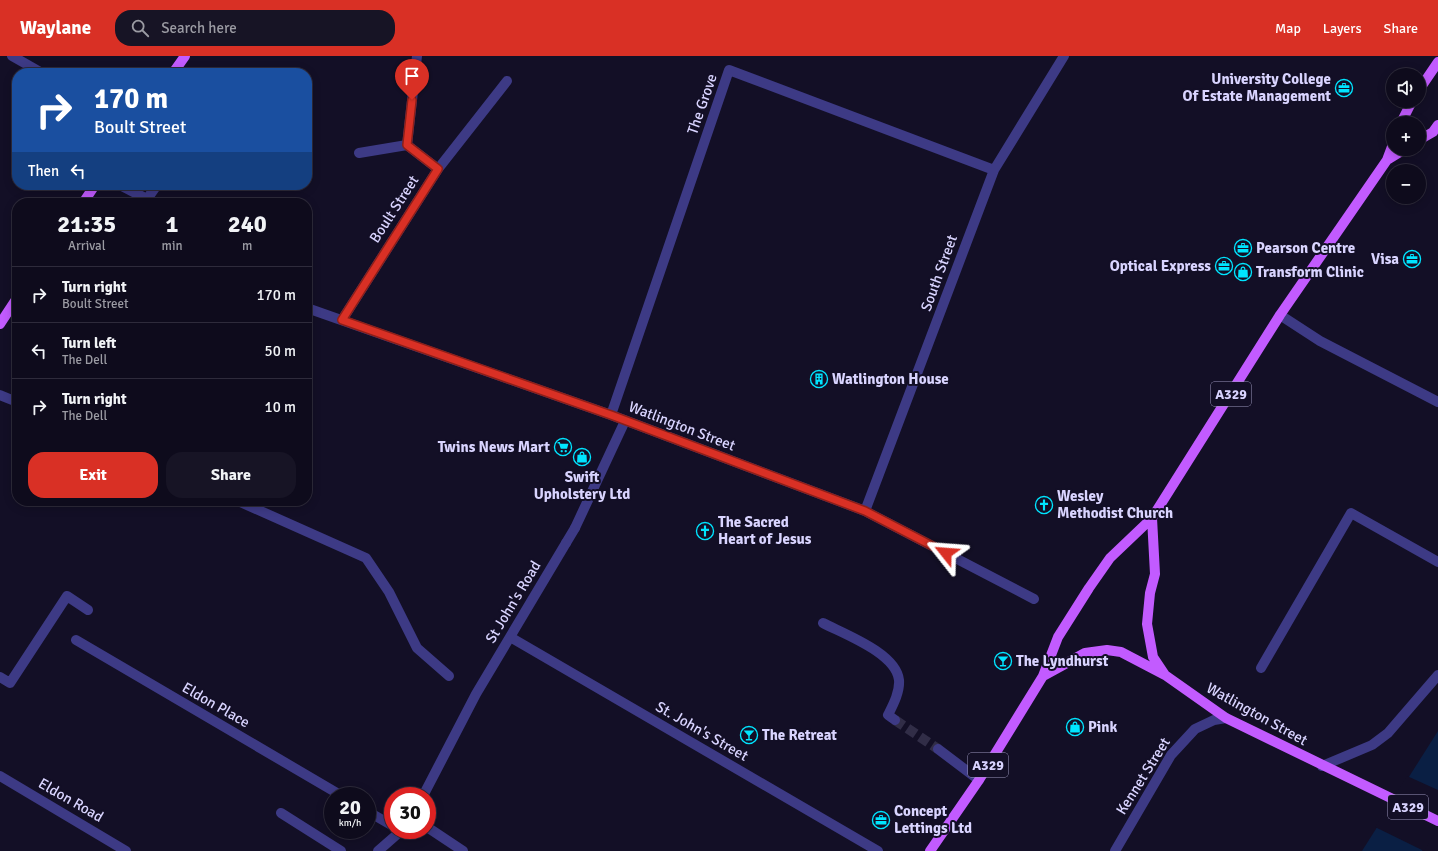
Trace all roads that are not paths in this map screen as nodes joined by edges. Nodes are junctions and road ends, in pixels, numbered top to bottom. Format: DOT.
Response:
graph roads {
  1 [pos="12,56"];
  2 [pos="185,56"];
  3 [pos="417,56"];
  4 [pos="1064,56"];
  5 [pos="1438,62"];
  6 [pos="33,68"];
  7 [pos="177,68"];
  8 [pos="1426,80"];
  9 [pos="507,81"];
  10 [pos="1438,125"];
  11 [pos="1426,136"];
  12 [pos="407,145"];
  13 [pos="359,153"];
  14 [pos="1389,156"];
  15 [pos="1394,156"];
  16 [pos="1388,160"];
  17 [pos="438,169"];
  18 [pos="994,170"];
  19 [pos="130,190"];
  20 [pos="153,190"];
  21 [pos="147,198"];
  22 [pos="147,198"];
  23 [pos="12,306"];
  24 [pos="312,310"];
  25 [pos="1280,315"];
  26 [pos="342,320"];
  27 [pos="0,324"];
  28 [pos="0,395"];
  29 [pos="12,400"];
  30 [pos="1438,402"];
  31 [pos="611,415"];
  32 [pos="625,420"];
  33 [pos="249,506"];
  34 [pos="865,511"];
  35 [pos="1152,518"];
  36 [pos="1438,562"];
  37 [pos="1034,599"];
  38 [pos="88,610"];
  39 [pos="822,623"];
  40 [pos="510,637"];
  41 [pos="76,640"];
  42 [pos="1261,668"];
  43 [pos="1165,675"];
  44 [pos="1438,675"];
  45 [pos="449,676"];
  46 [pos="1043,676"];
  47 [pos="0,677"];
  48 [pos="1226,718"];
  49 [pos="895,720"];
  50 [pos="938,749"];
  51 [pos="1322,766"];
  52 [pos="0,776"];
  53 [pos="979,780"];
  54 [pos="327,787"];
  55 [pos="428,787"];
  56 [pos="281,813"];
  57 [pos="1438,822"];
  58 [pos="436,832"];
  59 [pos="389,839"];
  60 [pos="126,851"];
  61 [pos="341,851"];
  62 [pos="378,851"];
  63 [pos="463,851"];
  64 [pos="878,851"];
  65 [pos="930,851"];
  66 [pos="1115,851"];
  1 -- 6 [label="street"];
  2 -- 7 [label="main road"];
  3 -- 12 [label="street"];
  4 -- 18 [label="street, South Street"];
  5 -- 8 [label="main road"];
  9 -- 17 [label="street, Boult Street"];
  10 -- 11 [label="main road"];
  12 -- 13 [label="street"];
  12 -- 17 [label="street"];
  14 -- 16 [label="main road, A329"];
  15 -- 16 [label="main road, A329"];
  16 -- 25 [label="main road, A329"];
  17 -- 26 [label="street, Boult Street"];
  18 -- 31 [label="street, The Grove"];
  18 -- 34 [label="street, South Street"];
  19 -- 21 [label="street"];
  20 -- 22 [label="street"];
  23 -- 27 [label="main road"];
  24 -- 26 [label="street, Watlington Street"];
  25 -- 30 [label="street"];
  25 -- 35 [label="main road, A329"];
  26 -- 31 [label="street, Watlington Street"];
  28 -- 29 [label="street"];
  31 -- 32 [label="street, Watlington Street"];
  32 -- 34 [label="street, Watlington Street"];
  32 -- 40 [label="street, St John's Road"];
  33 -- 45 [label="street"];
  34 -- 37 [label="street, Watlington Street"];
  35 -- 43 [label="main road, A329"];
  35 -- 46 [label="main road, A329"];
  36 -- 42 [label="street"];
  38 -- 47 [label="street"];
  39 -- 49 [label="street"];
  40 -- 55 [label="street, St John's Road"];
  40 -- 64 [label="street, St. John's Street"];
  41 -- 54 [label="street, Eldon Place"];
  43 -- 46 [label="main road, Watlington Street / A329"];
  43 -- 48 [label="main road, Watlington Street / A329"];
  44 -- 51 [label="street"];
  46 -- 53 [label="main road, A329"];
  48 -- 51 [label="main road, Watlington Street / A329"];
  48 -- 66 [label="street, Kennet Street"];
  50 -- 53 [label="street"];
  51 -- 57 [label="main road, Watlington Street / A329"];
  52 -- 60 [label="street, Eldon Road"];
  53 -- 65 [label="main road, A329"];
  56 -- 61 [label="street"];
  58 -- 63 [label="street"];
  59 -- 62 [label="street"];
}
